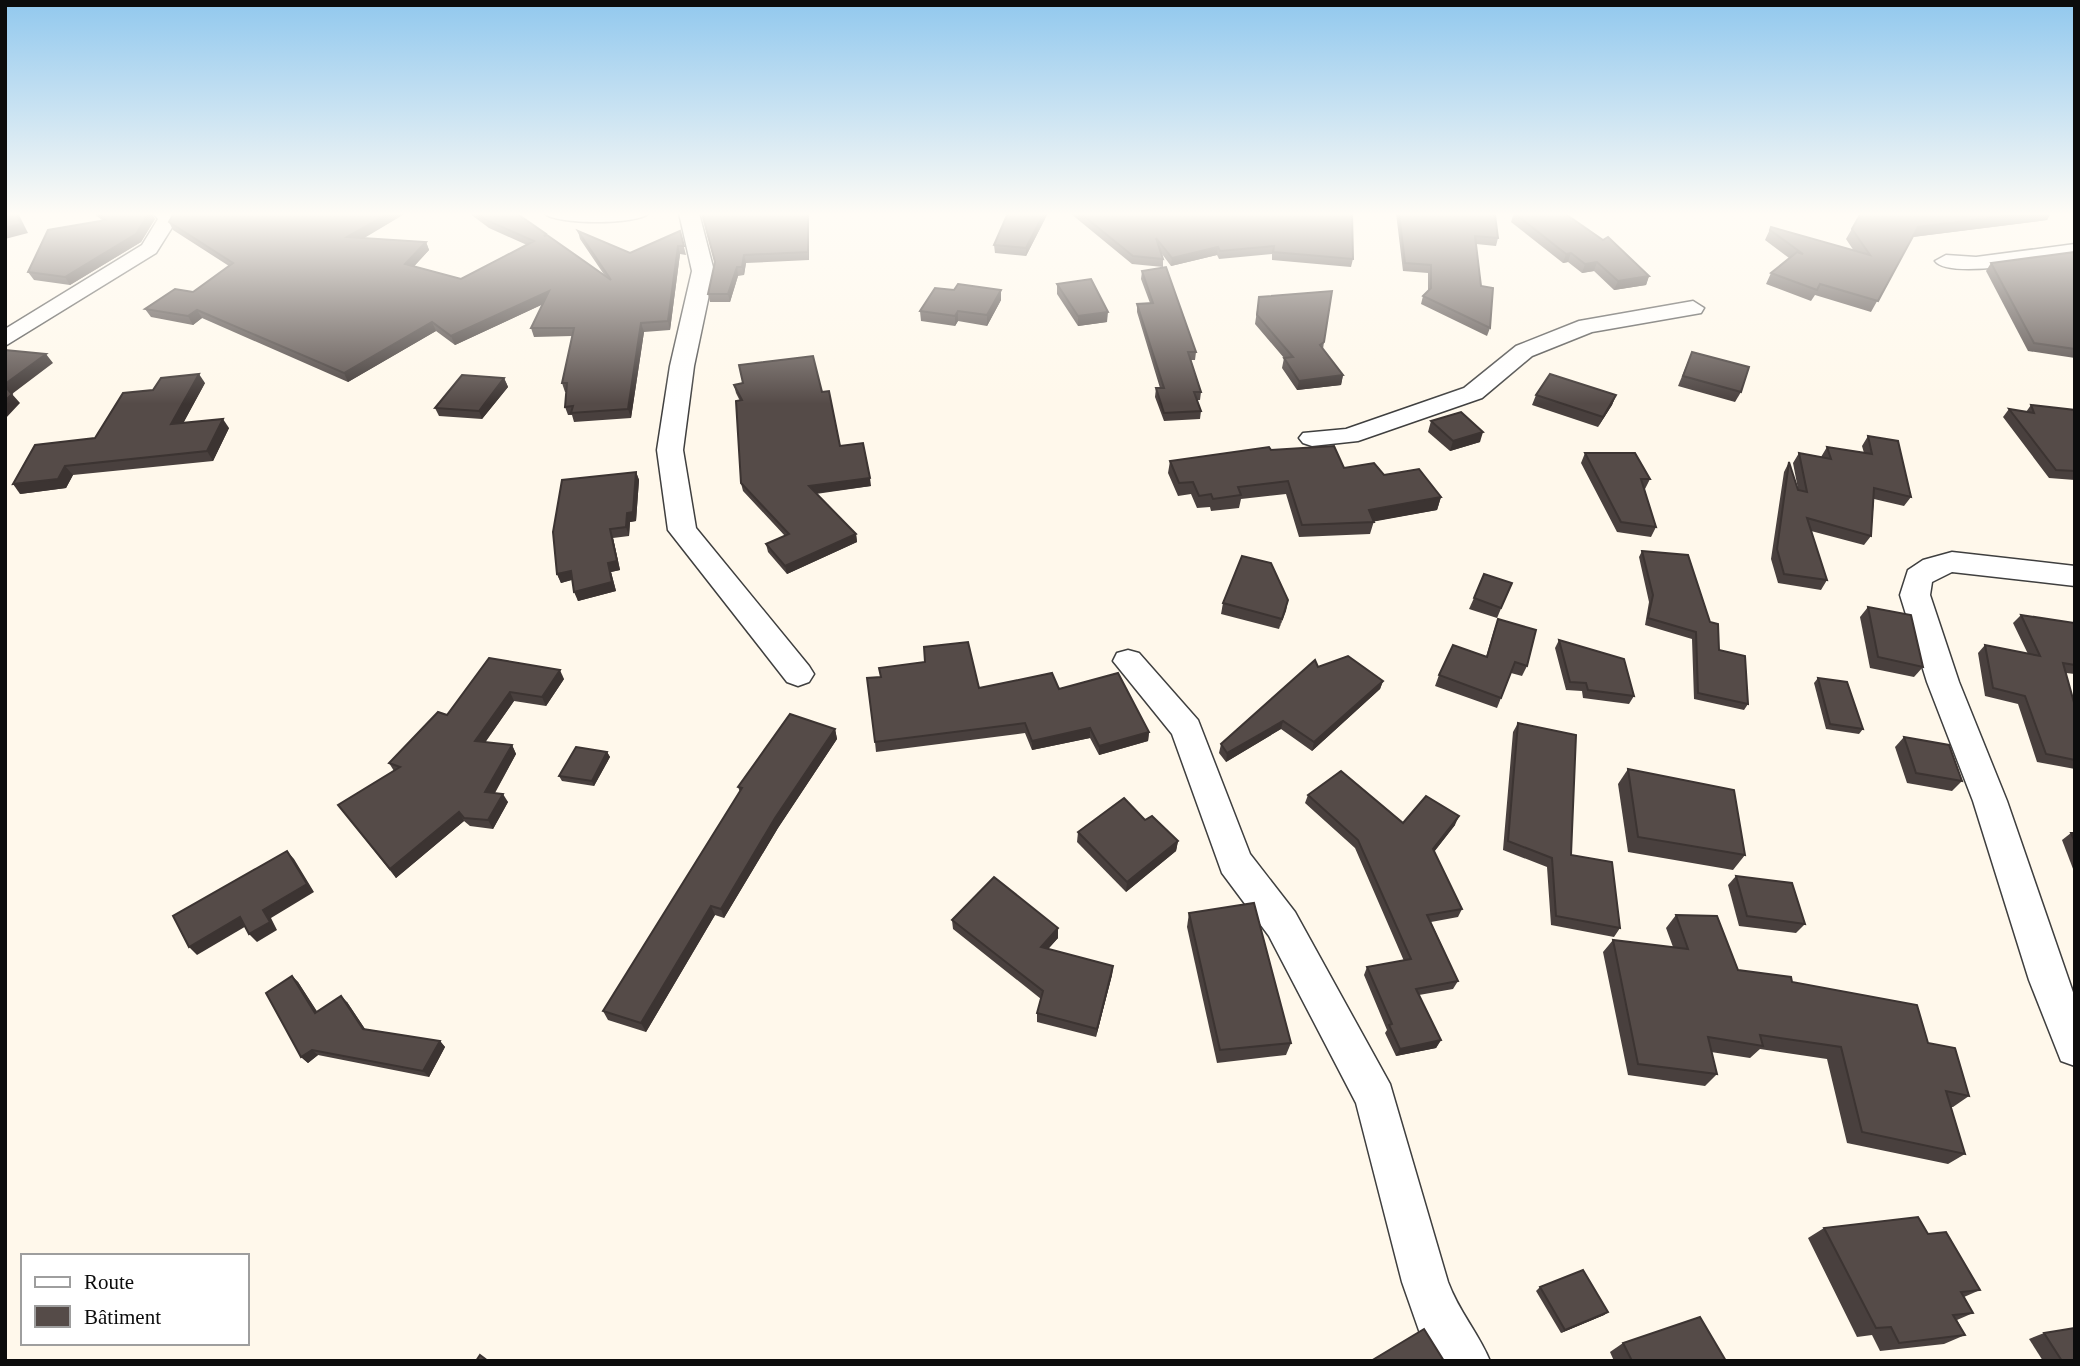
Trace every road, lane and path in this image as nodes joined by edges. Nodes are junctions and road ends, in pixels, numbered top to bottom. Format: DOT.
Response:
graph roads {
  1 [pos="105,277"];
  2 [pos="702,277"];
  3 [pos="1693,308"];
  4 [pos="5,339"];
  5 [pos="1312,438"];
  6 [pos="2075,576"];
  7 [pos="1128,661"];
  8 [pos="798,674"];
  9 [pos="2075,1046"];
  10 [pos="1466,1361"];
  1 -- 4 [label="street"];
  2 -- 8 [label="street"];
  3 -- 5 [label="street"];
  6 -- 9 [label="street"];
  7 -- 10 [label="street"];
}
